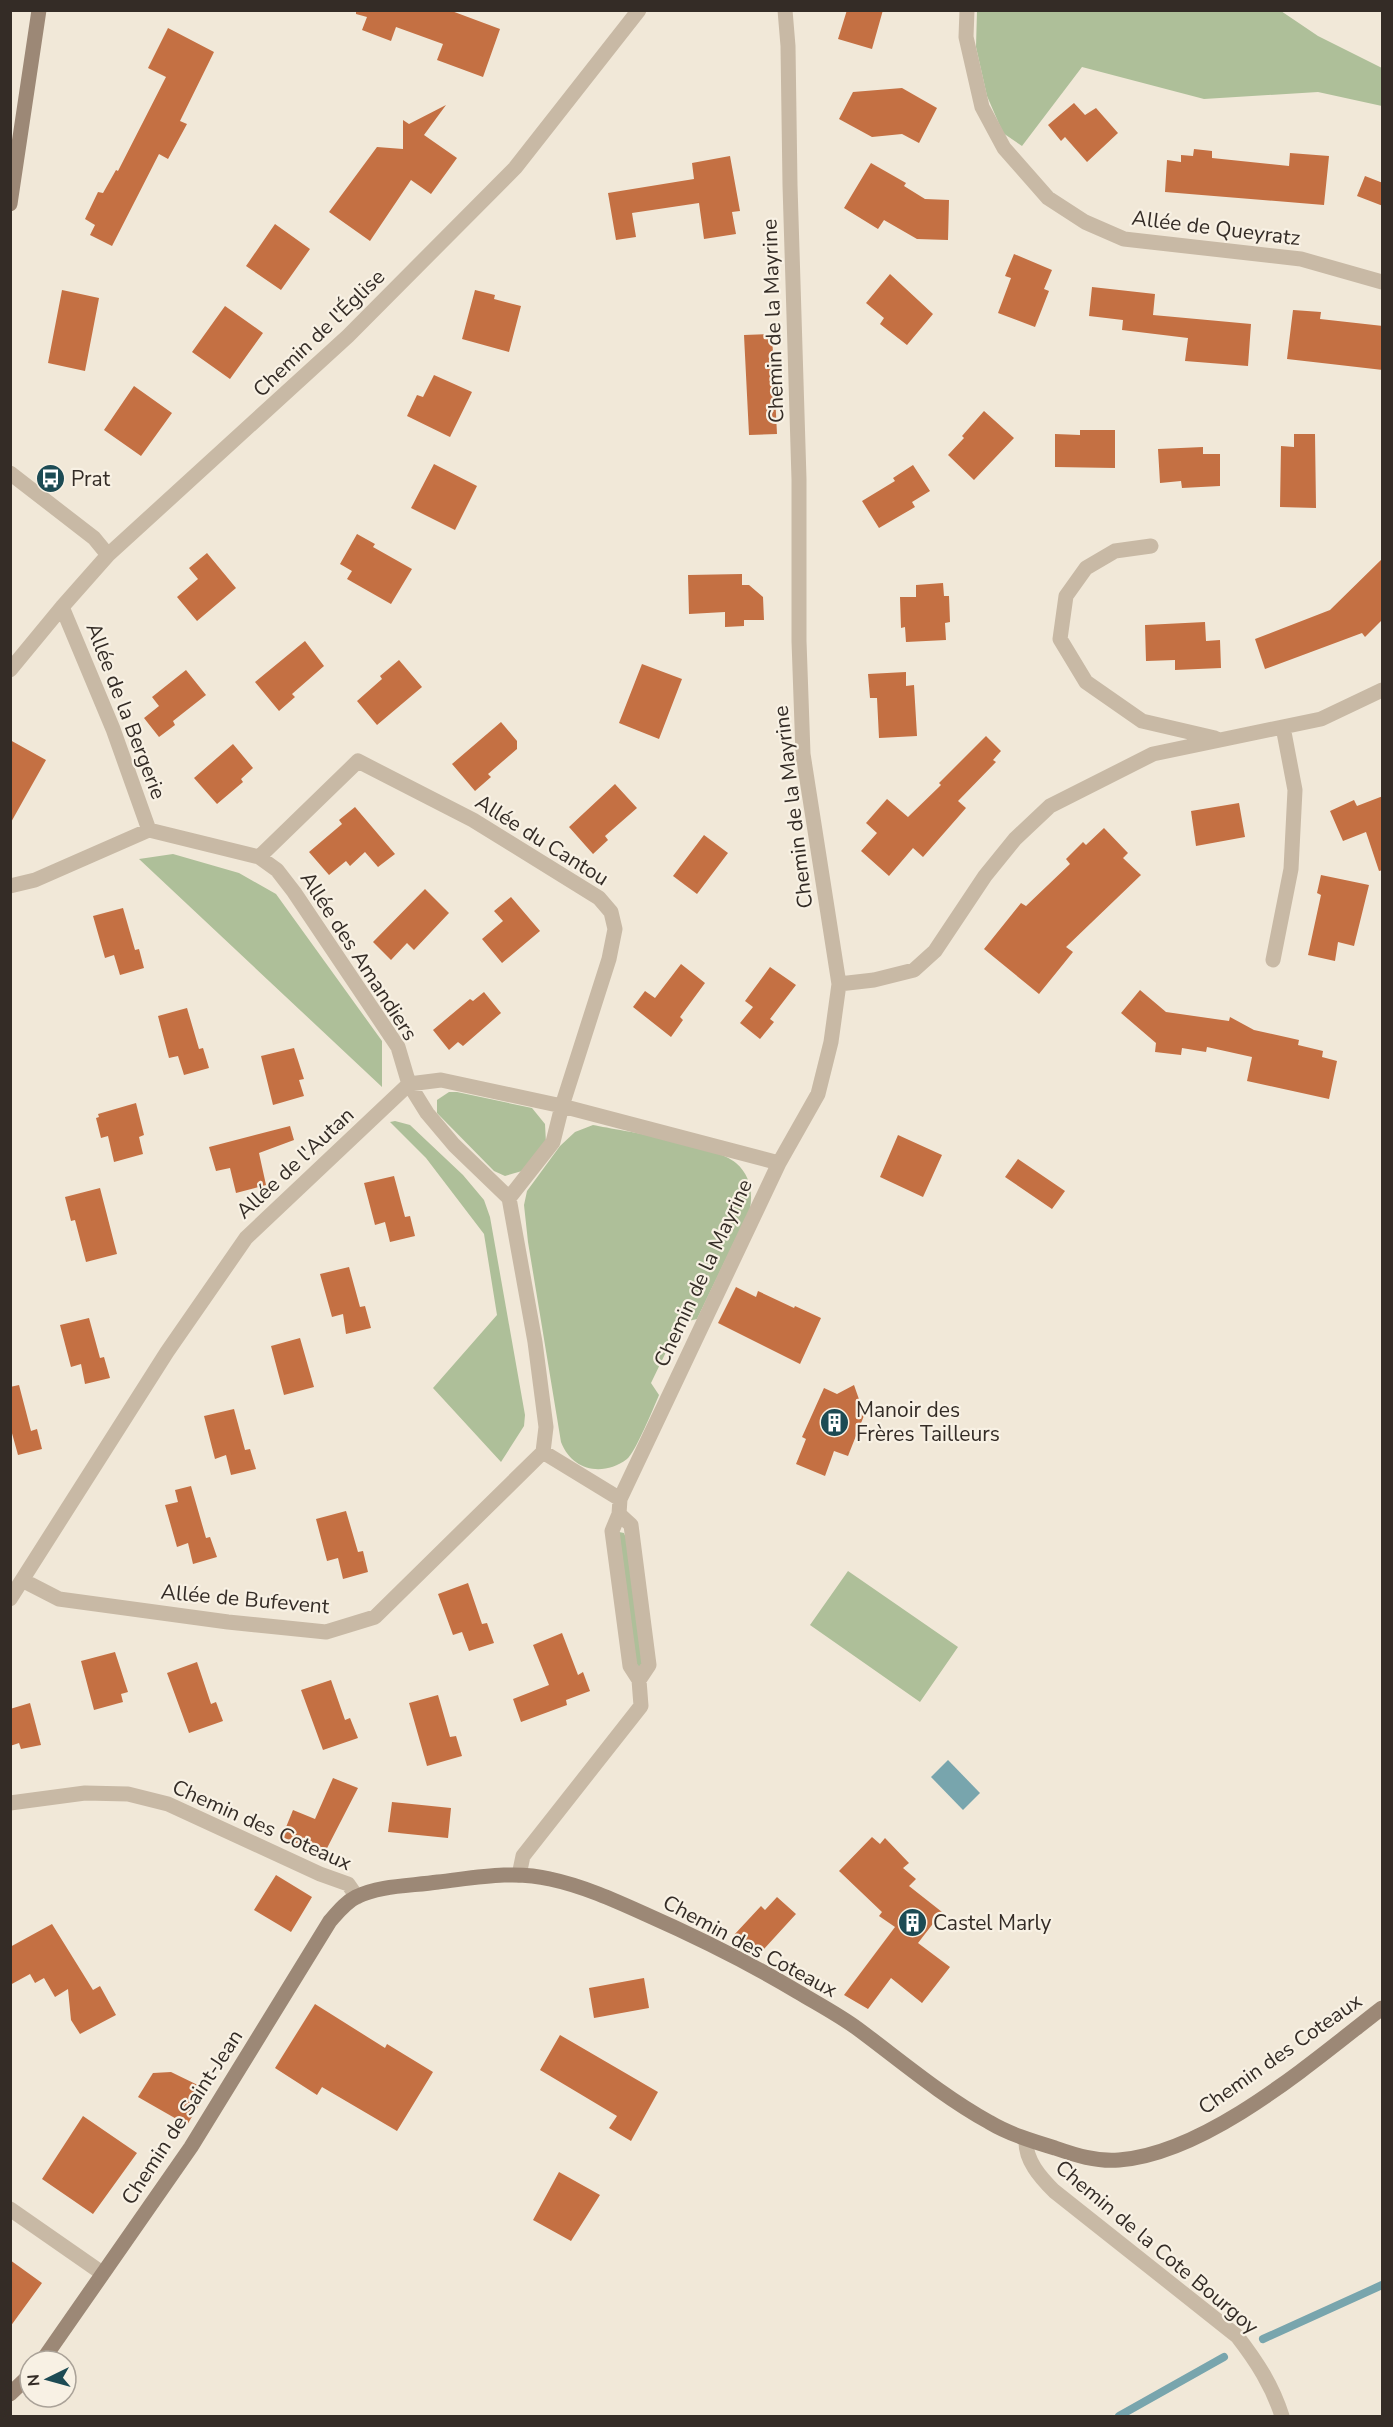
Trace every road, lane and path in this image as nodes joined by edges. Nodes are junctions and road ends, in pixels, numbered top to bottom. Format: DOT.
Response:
graph roads {
  1 [pos="39,10"];
  2 [pos="639,10"];
  3 [pos="785,10"];
  4 [pos="967,10"];
  5 [pos="10,204"];
  6 [pos="1383,282"];
  7 [pos="10,473"];
  8 [pos="1151,546"];
  9 [pos="108,555"];
  10 [pos="62,607"];
  11 [pos="10,670"];
  12 [pos="1383,690"];
  13 [pos="1283,727"];
  14 [pos="1222,740"];
  15 [pos="150,830"];
  16 [pos="259,857"];
  17 [pos="10,886"];
  18 [pos="1273,960"];
  19 [pos="838,984"];
  20 [pos="409,1084"];
  21 [pos="562,1106"];
  22 [pos="779,1163"];
  23 [pos="508,1198"];
  24 [pos="543,1452"];
  25 [pos="619,1507"];
  26 [pos="24,1581"];
  27 [pos="10,1599"];
  28 [pos="10,1803"];
  29 [pos="519,1875"];
  30 [pos="357,1896"];
  31 [pos="1383,2008"];
  32 [pos="1026,2139"];
  33 [pos="10,2209"];
  34 [pos="102,2273"];
  35 [pos="50,2349"];
  36 [pos="1282,2416"];
  1 -- 5 [label="street"];
  2 -- 9 [label="street, Chemin de l'Église"];
  3 -- 19 [label="street, Chemin de la Mayrine"];
  4 -- 6 [label="street, Allée de Queyratz"];
  7 -- 9 [label="street"];
  8 -- 14 [label="street"];
  9 -- 10 [label="street, Chemin de l'Église"];
  10 -- 11 [label="street, Chemin de l'Église"];
  10 -- 15 [label="street, Allée de la Bergerie"];
  12 -- 13 [label="street"];
  13 -- 14 [label="street"];
  13 -- 18 [label="street"];
  14 -- 19 [label="street"];
  15 -- 16 [label="street, Allée des Amandiers"];
  15 -- 17 [label="street"];
  16 -- 20 [label="street, Allée des Amandiers"];
  16 -- 21 [label="street, Allée du Cantou"];
  19 -- 22 [label="street, Chemin de la Mayrine"];
  20 -- 21 [label="street"];
  20 -- 23 [label="street, Allée des Amandiers"];
  20 -- 26 [label="street, Allée de l'Autan"];
  21 -- 22 [label="street"];
  21 -- 23 [label="street, Allée du Cantou"];
  22 -- 25 [label="street, Chemin de la Mayrine"];
  23 -- 24 [label="street"];
  24 -- 25 [label="street"];
  24 -- 26 [label="street, Allée de Bufevent"];
  25 -- 29 [label="street, Chemin de la Mayrine"];
  26 -- 27 [label="street, Allée de l'Autan"];
  28 -- 30 [label="street, Chemin des Coteaux"];
  29 -- 30 [label="street, Chemin des Coteaux"];
  29 -- 32 [label="street, Chemin des Coteaux"];
  30 -- 34 [label="street, Chemin de Saint-Jean"];
  31 -- 32 [label="street, Chemin des Coteaux"];
  32 -- 36 [label="street, Chemin de la Cote Bourgoy"];
  33 -- 34 [label="street"];
  34 -- 35 [label="street, Chemin de Saint-Jean"];
}
